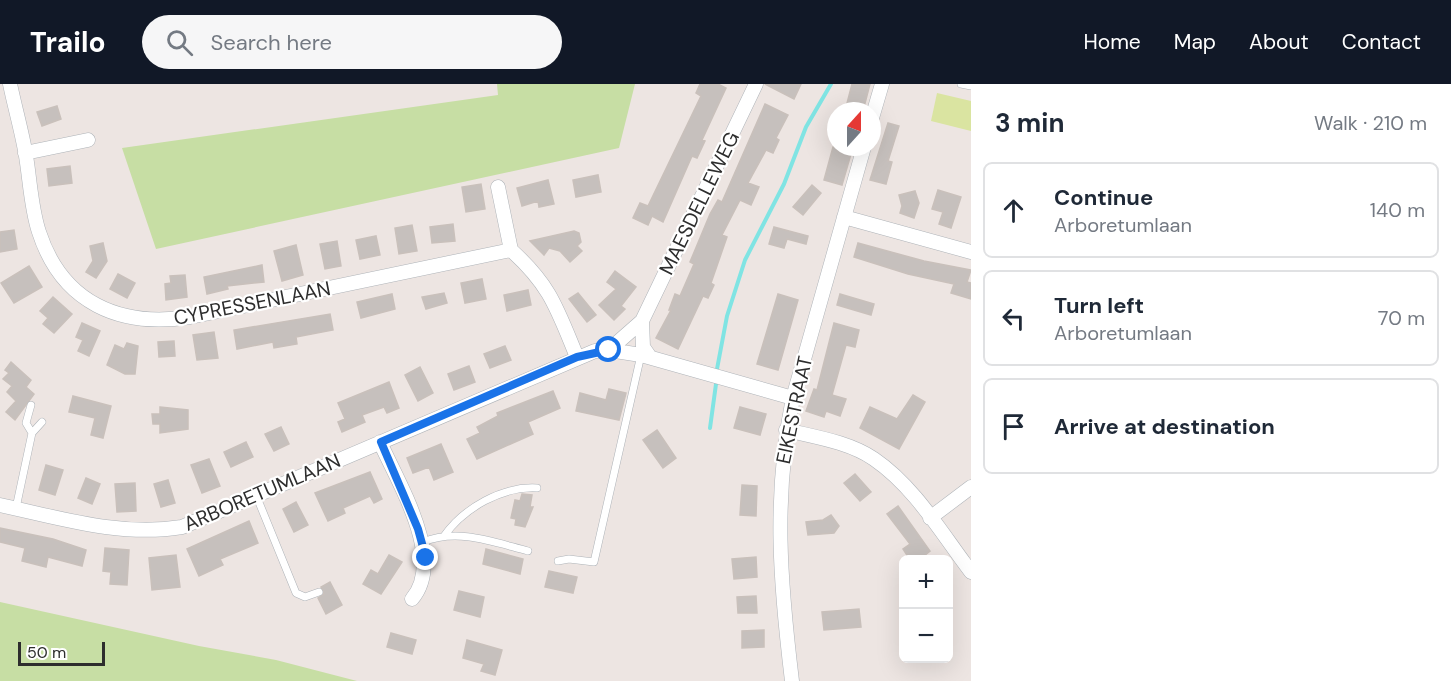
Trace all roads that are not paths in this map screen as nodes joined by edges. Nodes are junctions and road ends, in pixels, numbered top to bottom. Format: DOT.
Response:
graph roads {
  1 [pos="10,84"];
  2 [pos="756,84"];
  3 [pos="882,84"];
  4 [pos="961,84"];
  5 [pos="971,86"];
  6 [pos="877,102"];
  7 [pos="88,140"];
  8 [pos="25,153"];
  9 [pos="861,156"];
  10 [pos="498,187"];
  11 [pos="844,217"];
  12 [pos="511,250"];
  13 [pos="971,252"];
  14 [pos="642,321"];
  15 [pos="609,350"];
  16 [pos="645,356"];
  17 [pos="577,357"];
  18 [pos="793,398"];
  19 [pos="31,405"];
  20 [pos="42,422"];
  21 [pos="786,430"];
  22 [pos="32,433"];
  23 [pos="381,442"];
  24 [pos="971,486"];
  25 [pos="537,488"];
  26 [pos="256,495"];
  27 [pos="0,505"];
  28 [pos="16,508"];
  29 [pos="930,518"];
  30 [pos="444,536"];
  31 [pos="423,542"];
  32 [pos="528,551"];
  33 [pos="558,561"];
  34 [pos="971,572"];
  35 [pos="319,592"];
  36 [pos="412,599"];
  37 [pos="792,681"];
  1 -- 8 [label="street, CYPRESSENLAAN"];
  2 -- 14 [label="street, MAESDELLEWEG"];
  3 -- 6 [label="street"];
  4 -- 5 [label="lane"];
  7 -- 8 [label="street"];
  8 -- 12 [label="street, CYPRESSENLAAN"];
  9 -- 11 [label="street, EIKESTRAAT"];
  10 -- 12 [label="street"];
  11 -- 13 [label="street"];
  11 -- 18 [label="street, EIKESTRAAT"];
  12 -- 17 [label="street"];
  14 -- 15 [label="street, MAESDELLEWEG"];
  14 -- 16 [label="street"];
  15 -- 16 [label="street, ARBORETUMLAAN"];
  15 -- 17 [label="street, ARBORETUMLAAN"];
  16 -- 18 [label="street, ARBORETUMLAAN"];
  16 -- 33 [label="lane"];
  17 -- 23 [label="street, ARBORETUMLAAN"];
  18 -- 21 [label="street, EIKESTRAAT"];
  19 -- 22 [label="lane"];
  20 -- 22 [label="lane"];
  21 -- 29 [label="street"];
  21 -- 37 [label="street, EIKESTRAAT"];
  22 -- 28 [label="lane"];
  23 -- 26 [label="street, ARBORETUMLAAN"];
  23 -- 31 [label="street"];
  24 -- 29 [label="street"];
  25 -- 30 [label="lane"];
  26 -- 28 [label="street, ARBORETUMLAAN"];
  26 -- 35 [label="lane"];
  27 -- 28 [label="street, ARBORETUMLAAN"];
  29 -- 34 [label="street"];
  30 -- 31 [label="lane"];
  30 -- 32 [label="lane"];
  31 -- 36 [label="street"];
}
